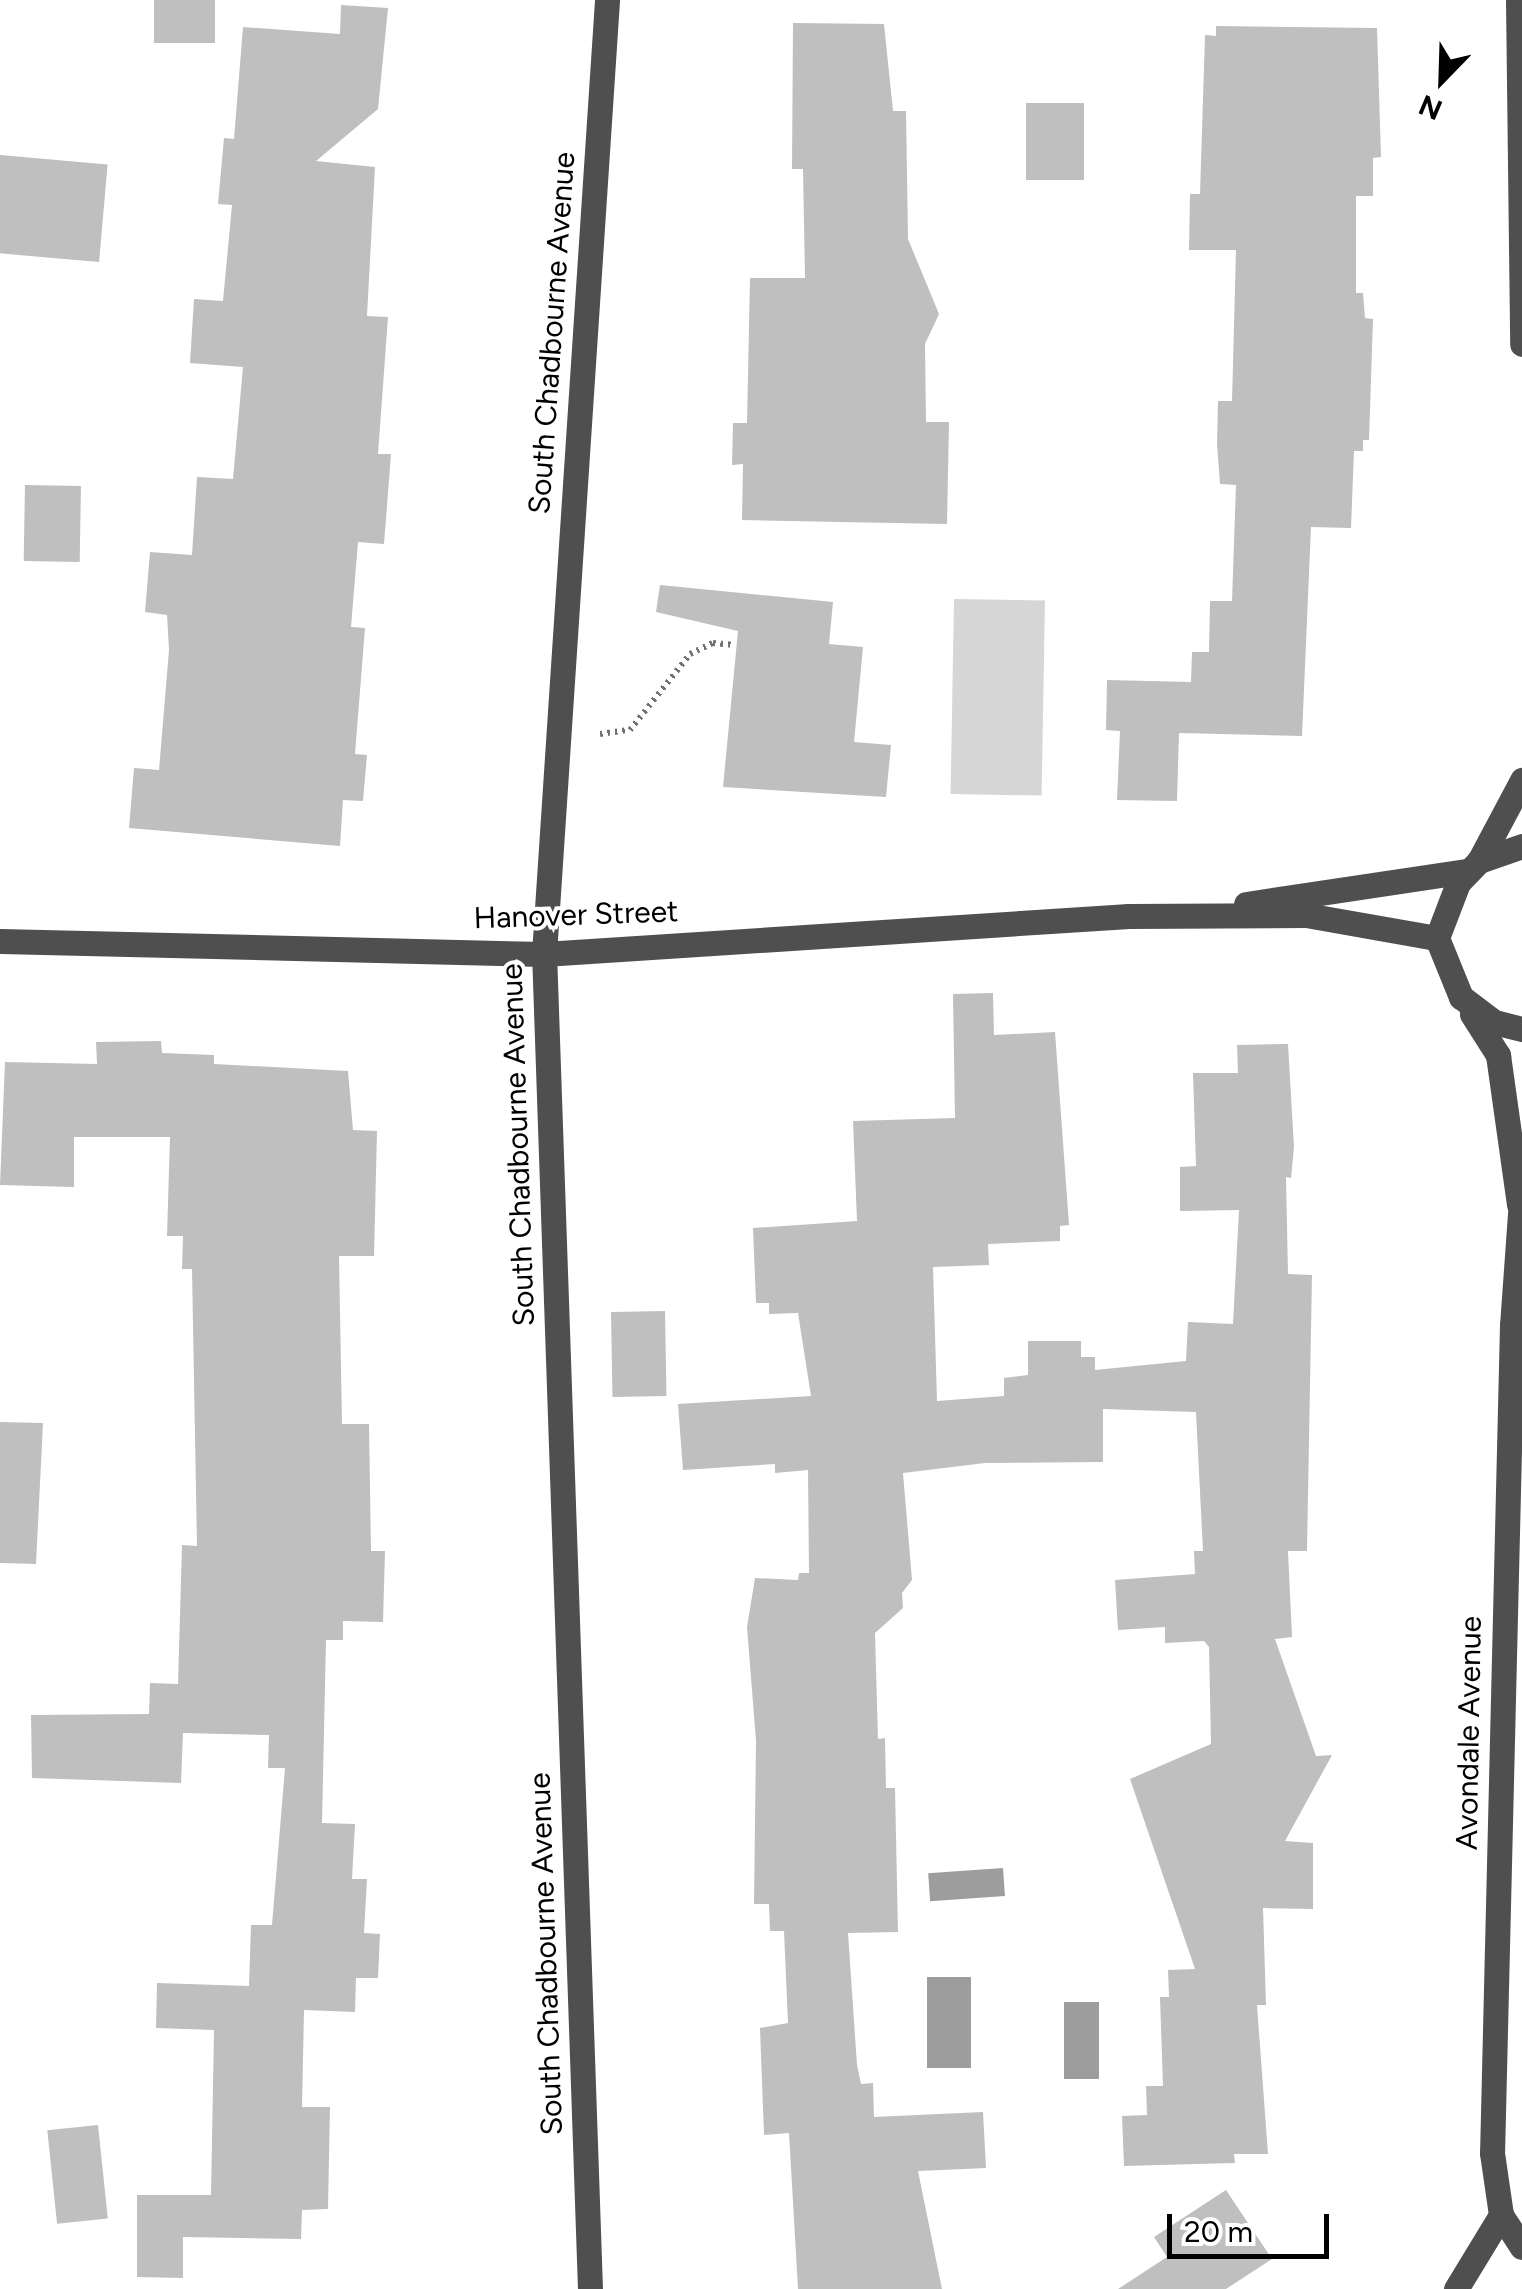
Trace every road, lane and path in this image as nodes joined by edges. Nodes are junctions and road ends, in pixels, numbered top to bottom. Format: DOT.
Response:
graph roads {
  1 [pos="607,0"];
  2 [pos="1518,0"];
  3 [pos="1522,344"];
  4 [pos="736,645"];
  5 [pos="558,730"];
  6 [pos="1522,780"];
  7 [pos="1522,846"];
  8 [pos="1474,866"];
  9 [pos="1154,916"];
  10 [pos="1438,938"];
  11 [pos="0,941"];
  12 [pos="544,954"];
  13 [pos="1461,997"];
  14 [pos="1522,1029"];
  15 [pos="1522,1186"];
  16 [pos="1520,1214"];
  17 [pos="1501,2215"];
  18 [pos="1522,2248"];
  19 [pos="590,2289"];
  20 [pos="1456,2289"];
  1 -- 5 [label="street, South Chadbourne Avenue"];
  2 -- 3 [label="street"];
  4 -- 5 [label="path"];
  5 -- 12 [label="street, South Chadbourne Avenue"];
  6 -- 8 [label="street"];
  7 -- 8 [label="street, Hanover Street"];
  8 -- 9 [label="street, Hanover Street"];
  8 -- 10 [label="street"];
  9 -- 10 [label="street, Hanover Street"];
  9 -- 12 [label="street, Hanover Street"];
  10 -- 13 [label="street"];
  11 -- 12 [label="street, Hanover Street"];
  12 -- 19 [label="street, South Chadbourne Avenue"];
  13 -- 14 [label="street"];
  13 -- 16 [label="street, Avondale Avenue"];
  15 -- 16 [label="street, Avondale Avenue"];
  16 -- 17 [label="street, Avondale Avenue"];
  17 -- 18 [label="street, Avondale Avenue"];
  17 -- 20 [label="street"];
}
